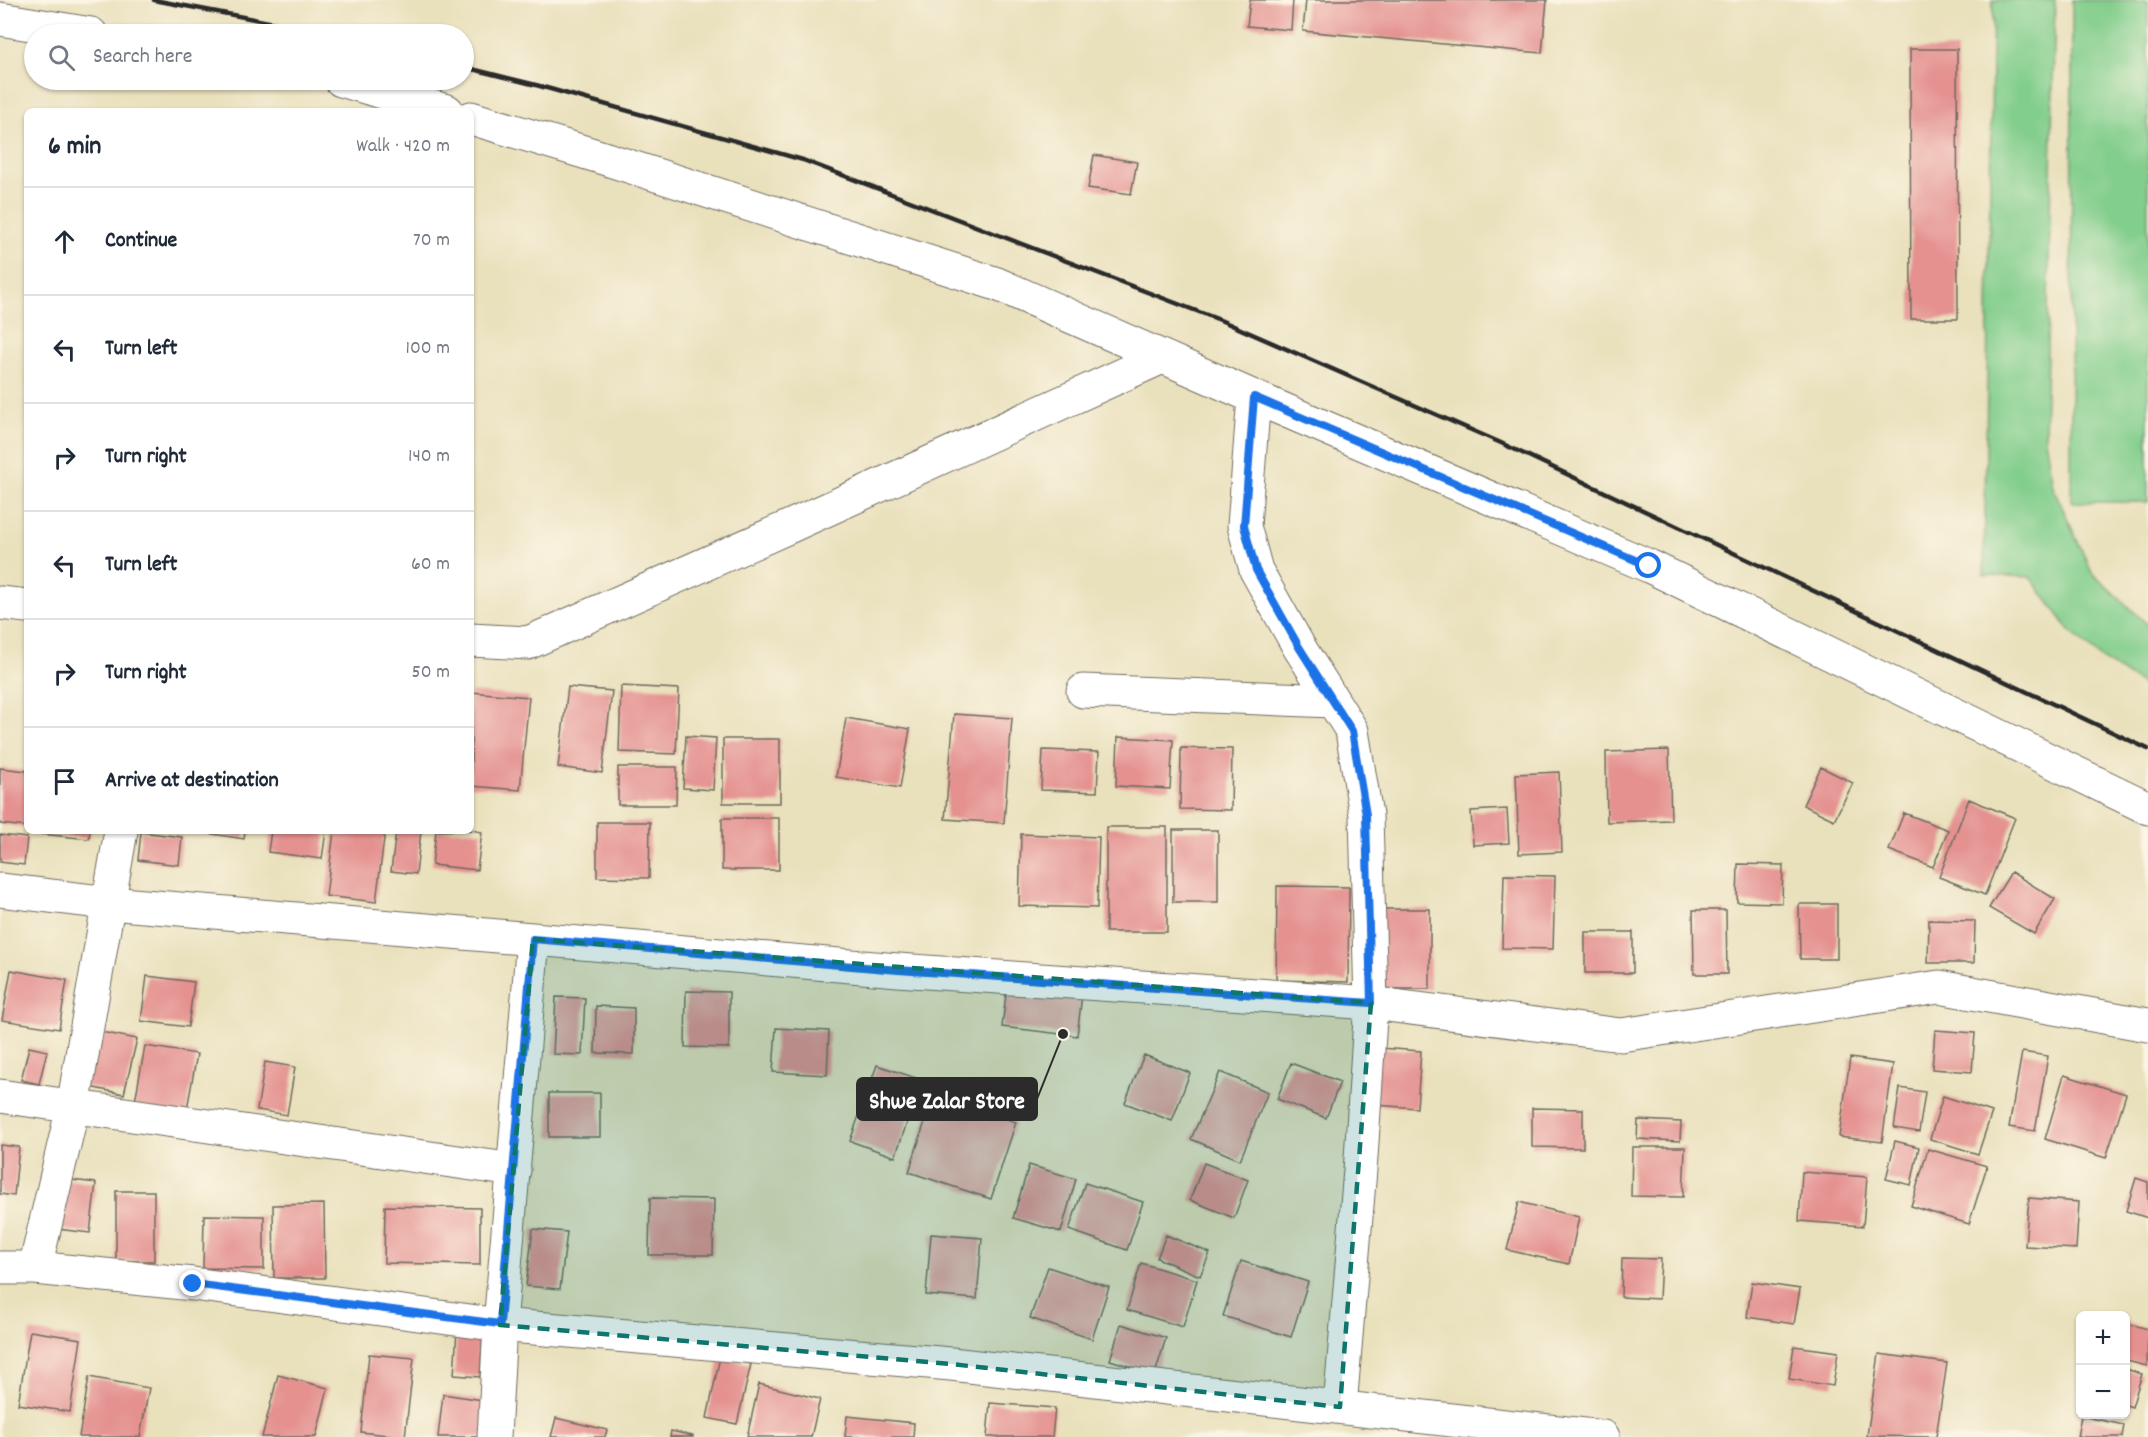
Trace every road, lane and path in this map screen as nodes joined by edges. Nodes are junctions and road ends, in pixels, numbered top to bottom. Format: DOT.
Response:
graph roads {
  1 [pos="0,19"];
  2 [pos="30,24"];
  3 [pos="375,90"];
  4 [pos="437,108"];
  5 [pos="474,119"];
  6 [pos="1162,357"];
  7 [pos="1254,397"];
  8 [pos="0,603"];
  9 [pos="24,606"];
  10 [pos="474,640"];
  11 [pos="1083,691"];
  12 [pos="1333,701"];
  13 [pos="2148,808"];
  14 [pos="120,834"];
  15 [pos="0,891"];
  16 [pos="109,903"];
  17 [pos="533,939"];
  18 [pos="1371,1003"];
  19 [pos="2148,1025"];
  20 [pos="0,1096"];
  21 [pos="73,1107"];
  22 [pos="514,1170"];
  23 [pos="0,1268"];
  24 [pos="34,1268"];
  25 [pos="500,1324"];
  26 [pos="1340,1407"];
  27 [pos="494,1437"];
  28 [pos="1603,1437"];
  1 -- 2 [label="street"];
  3 -- 4 [label="street"];
  5 -- 6 [label="street"];
  6 -- 7 [label="street"];
  6 -- 10 [label="street"];
  7 -- 12 [label="street"];
  7 -- 13 [label="street"];
  8 -- 9 [label="street"];
  11 -- 12 [label="street"];
  12 -- 18 [label="street"];
  14 -- 16 [label="street"];
  15 -- 16 [label="street"];
  16 -- 17 [label="street"];
  16 -- 21 [label="street"];
  17 -- 18 [label="street"];
  17 -- 22 [label="street"];
  18 -- 19 [label="street"];
  18 -- 26 [label="street"];
  20 -- 21 [label="street"];
  21 -- 22 [label="street"];
  21 -- 24 [label="street"];
  22 -- 25 [label="street"];
  23 -- 24 [label="street"];
  24 -- 25 [label="street"];
  25 -- 26 [label="street"];
  25 -- 27 [label="street"];
  26 -- 28 [label="street"];
}
